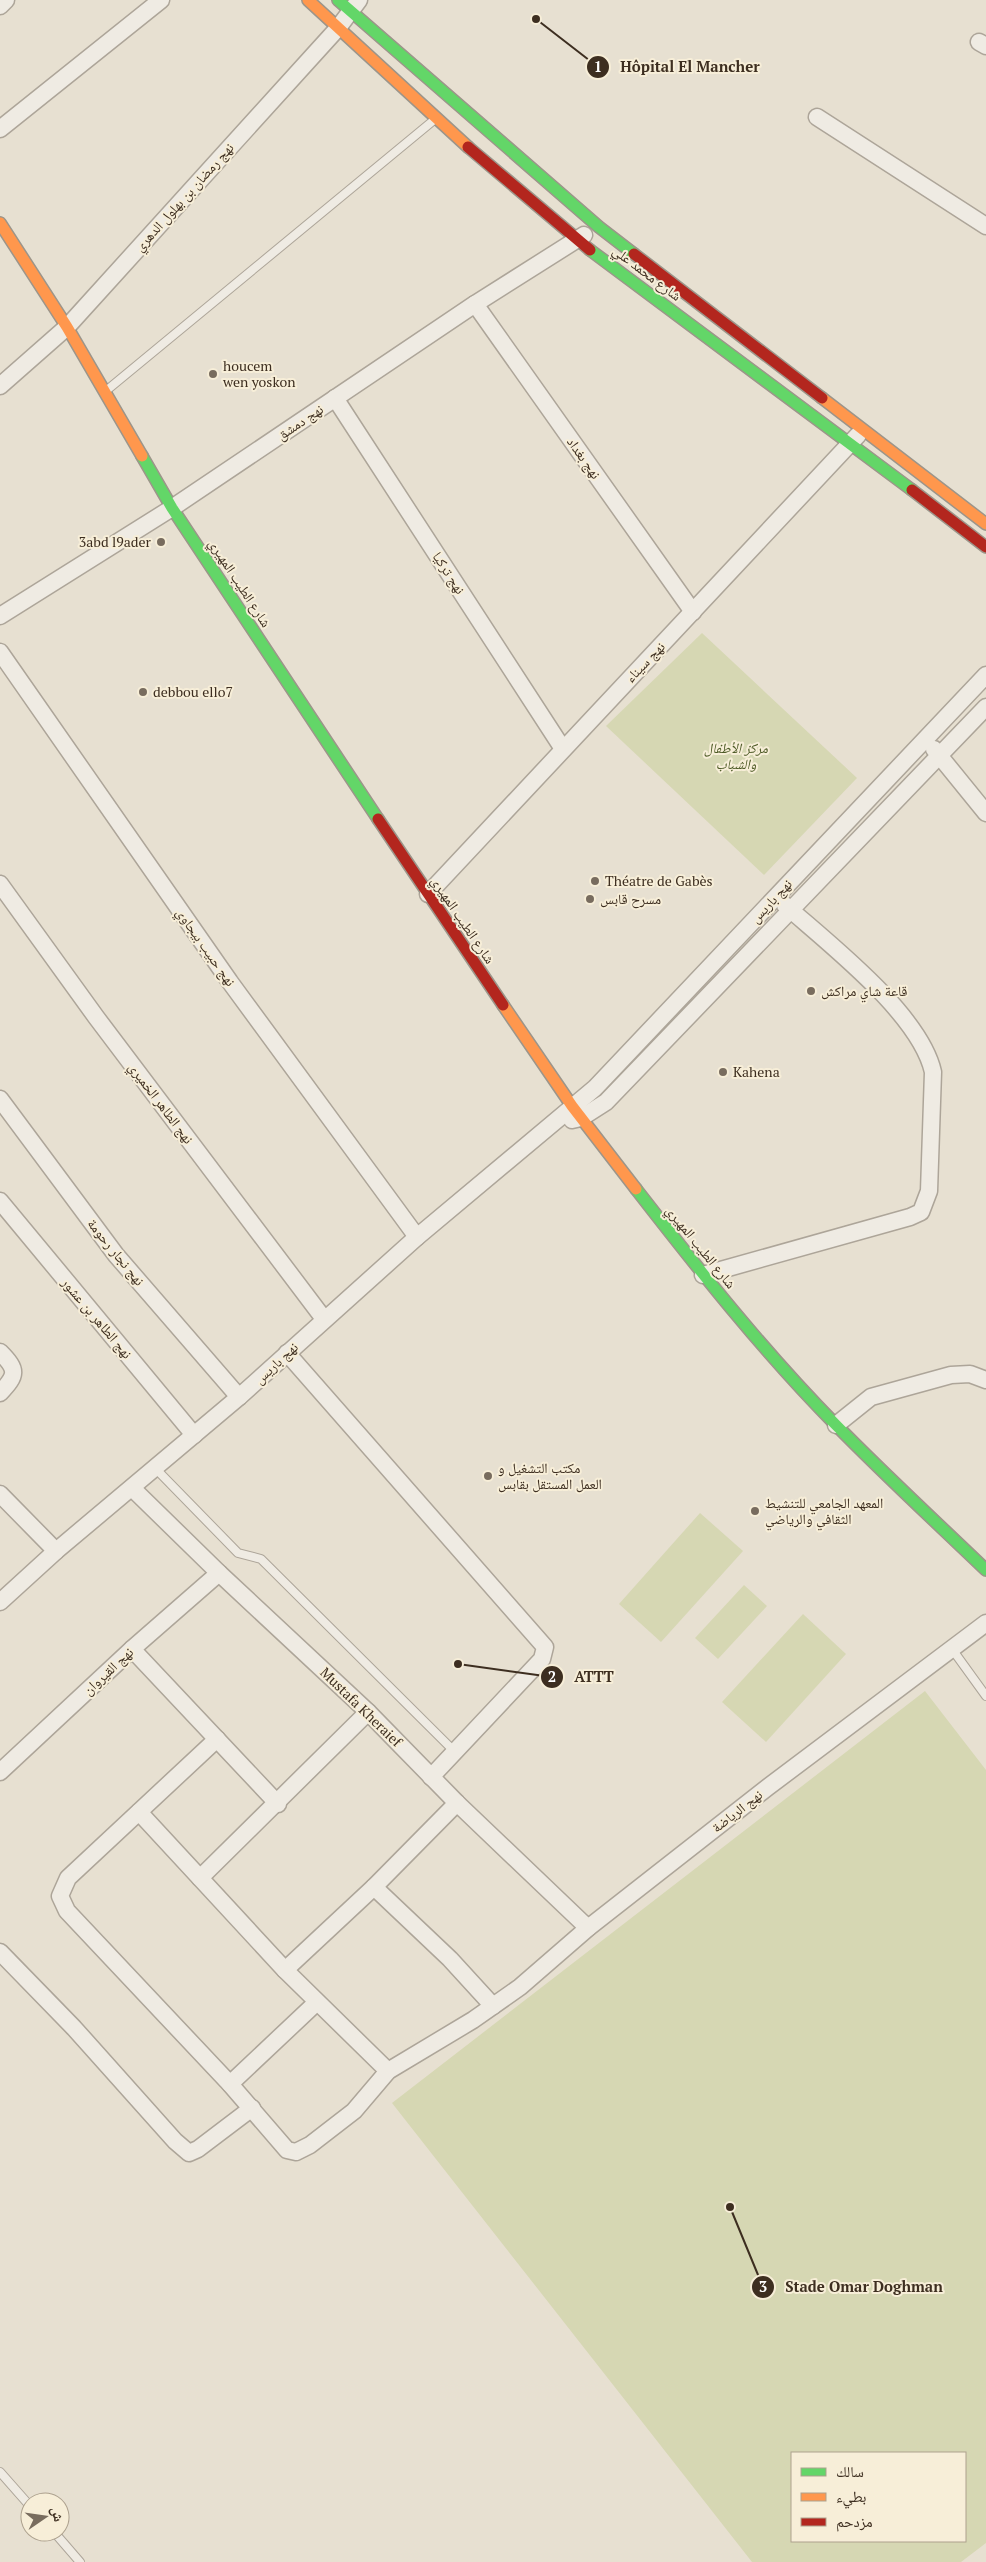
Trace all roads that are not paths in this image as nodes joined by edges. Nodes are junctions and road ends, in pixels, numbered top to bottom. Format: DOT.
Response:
graph roads {
  1 [pos="6,0"];
  2 [pos="161,0"];
  3 [pos="308,0"];
  4 [pos="338,0"];
  5 [pos="0,6"];
  6 [pos="355,6"];
  7 [pos="338,28"];
  8 [pos="817,117"];
  9 [pos="435,119"];
  10 [pos="0,129"];
  11 [pos="0,223"];
  12 [pos="599,226"];
  13 [pos="986,226"];
  14 [pos="576,239"];
  15 [pos="475,304"];
  16 [pos="67,327"];
  17 [pos="0,386"];
  18 [pos="106,391"];
  19 [pos="335,398"];
  20 [pos="863,430"];
  21 [pos="851,443"];
  22 [pos="172,508"];
  23 [pos="986,524"];
  24 [pos="986,547"];
  25 [pos="693,612"];
  26 [pos="0,616"];
  27 [pos="0,652"];
  28 [pos="986,675"];
  29 [pos="986,707"];
  30 [pos="924,739"];
  31 [pos="563,749"];
  32 [pos="941,755"];
  33 [pos="986,813"];
  34 [pos="0,884"];
  35 [pos="428,894"];
  36 [pos="776,896"];
  37 [pos="791,910"];
  38 [pos="0,1100"];
  39 [pos="577,1112"];
  40 [pos="0,1201"];
  41 [pos="417,1237"];
  42 [pos="703,1275"];
  43 [pos="324,1319"];
  44 [pos="0,1352"];
  45 [pos="287,1353"];
  46 [pos="986,1380"];
  47 [pos="0,1393"];
  48 [pos="239,1397"];
  49 [pos="836,1425"];
  50 [pos="194,1435"];
  51 [pos="155,1468"];
  52 [pos="132,1488"];
  53 [pos="0,1494"];
  54 [pos="56,1551"];
  55 [pos="986,1570"];
  56 [pos="219,1573"];
  57 [pos="0,1602"];
  58 [pos="986,1623"];
  59 [pos="132,1649"];
  60 [pos="952,1649"];
  61 [pos="986,1696"];
  62 [pos="368,1712"];
  63 [pos="217,1739"];
  64 [pos="454,1752"];
  65 [pos="0,1772"];
  66 [pos="431,1776"];
  67 [pos="457,1802"];
  68 [pos="278,1804"];
  69 [pos="139,1812"];
  70 [pos="200,1878"];
  71 [pos="374,1887"];
  72 [pos="588,1928"];
  73 [pos="0,1952"];
  74 [pos="285,1970"];
  75 [pos="317,2002"];
  76 [pos="493,2006"];
  77 [pos="388,2071"];
  78 [pos="230,2084"];
  79 [pos="252,2108"];
  80 [pos="0,2472"];
  81 [pos="20,2495"];
  82 [pos="63,2542"];
  83 [pos="80,2562"];
  1 -- 5 [label="street"];
  2 -- 10 [label="street"];
  3 -- 7 [label="street, شارع محمد علي"];
  4 -- 6 [label="street, شارع محمد علي"];
  6 -- 7 [label="street, نهج رمضان بن بهلول الدهري"];
  6 -- 12 [label="street, شارع محمد علي"];
  7 -- 9 [label="street, شارع محمد علي"];
  7 -- 16 [label="street, نهج رمضان بن بهلول الدهري"];
  8 -- 13 [label="street"];
  9 -- 14 [label="street, شارع محمد علي"];
  9 -- 18 [label="lane"];
  11 -- 16 [label="street, شارع الطيب المهيري"];
  12 -- 14 [label="street, نهج دمشق"];
  12 -- 20 [label="street, شارع محمد علي"];
  14 -- 15 [label="street, نهج دمشق"];
  14 -- 21 [label="street, شارع محمد علي"];
  15 -- 19 [label="street, نهج دمشق"];
  15 -- 25 [label="street, نهج بغداد"];
  16 -- 17 [label="street, نهج رمضان بن بهلول الدهري"];
  16 -- 18 [label="street, شارع الطيب المهيري"];
  18 -- 22 [label="street, شارع الطيب المهيري"];
  19 -- 22 [label="street, نهج دمشق"];
  19 -- 31 [label="street, نهج تركيا"];
  20 -- 21 [label="street, نهج سيناء"];
  20 -- 23 [label="street, شارع محمد علي"];
  21 -- 24 [label="street, شارع محمد علي"];
  21 -- 25 [label="street, نهج سيناء"];
  22 -- 26 [label="street, نهج دمشق"];
  22 -- 35 [label="street, شارع الطيب المهيري"];
  25 -- 31 [label="street, نهج سيناء"];
  27 -- 41 [label="street, نهج حبيب بيجاوي"];
  28 -- 30 [label="street, نهج باريس"];
  29 -- 32 [label="street, نهج باريس"];
  30 -- 32 [label="street"];
  30 -- 36 [label="street, نهج باريس"];
  31 -- 35 [label="street, نهج سيناء"];
  32 -- 33 [label="street"];
  32 -- 37 [label="street, نهج باريس"];
  34 -- 43 [label="street, نهج الطاهر الخميري"];
  35 -- 39 [label="street, شارع الطيب المهيري"];
  36 -- 37 [label="street"];
  36 -- 39 [label="street, نهج باريس"];
  37 -- 39 [label="street, نهج باريس"];
  37 -- 42 [label="street"];
  38 -- 48 [label="street, نهج نجار رحومة"];
  39 -- 41 [label="street, نهج باريس"];
  39 -- 42 [label="street, شارع الطيب المهيري"];
  40 -- 50 [label="street, نهج الطاهر بن عشور"];
  41 -- 43 [label="street, نهج باريس"];
  42 -- 49 [label="street, شارع الطيب المهيري"];
  43 -- 45 [label="street, نهج باريس"];
  44 -- 47 [label="street"];
  45 -- 48 [label="street, نهج باريس"];
  45 -- 64 [label="street"];
  46 -- 49 [label="street"];
  48 -- 50 [label="street, نهج باريس"];
  49 -- 55 [label="street, شارع الطيب المهيري"];
  50 -- 51 [label="street, نهج باريس"];
  51 -- 52 [label="street, نهج باريس"];
  51 -- 64 [label="lane"];
  52 -- 54 [label="street, نهج باريس"];
  52 -- 56 [label="street, Mustafa Kheraief"];
  53 -- 54 [label="street"];
  54 -- 57 [label="street, نهج باريس"];
  56 -- 59 [label="street, نهج القيروان"];
  56 -- 62 [label="street, Mustafa Kheraief"];
  58 -- 60 [label="street, نهج الرياضة"];
  59 -- 63 [label="street"];
  59 -- 65 [label="street, نهج القيروان"];
  60 -- 61 [label="lane"];
  60 -- 72 [label="street, نهج الرياضة"];
  62 -- 66 [label="street, Mustafa Kheraief"];
  62 -- 68 [label="street"];
  63 -- 68 [label="street"];
  63 -- 69 [label="street, نهج الرياضة"];
  64 -- 66 [label="street"];
  66 -- 67 [label="street, Mustafa Kheraief"];
  67 -- 71 [label="street"];
  67 -- 72 [label="street, Mustafa Kheraief"];
  68 -- 70 [label="street"];
  69 -- 70 [label="street"];
  69 -- 78 [label="street, نهج الرياضة"];
  70 -- 74 [label="street"];
  71 -- 74 [label="street"];
  71 -- 76 [label="street"];
  72 -- 76 [label="street, نهج الرياضة"];
  73 -- 79 [label="street"];
  74 -- 75 [label="street"];
  75 -- 77 [label="street"];
  75 -- 78 [label="street"];
  76 -- 77 [label="street, نهج الرياضة"];
  77 -- 79 [label="street, نهج الرياضة"];
  78 -- 79 [label="street, نهج الرياضة"];
  80 -- 81 [label="lane"];
  82 -- 83 [label="lane"];
}
